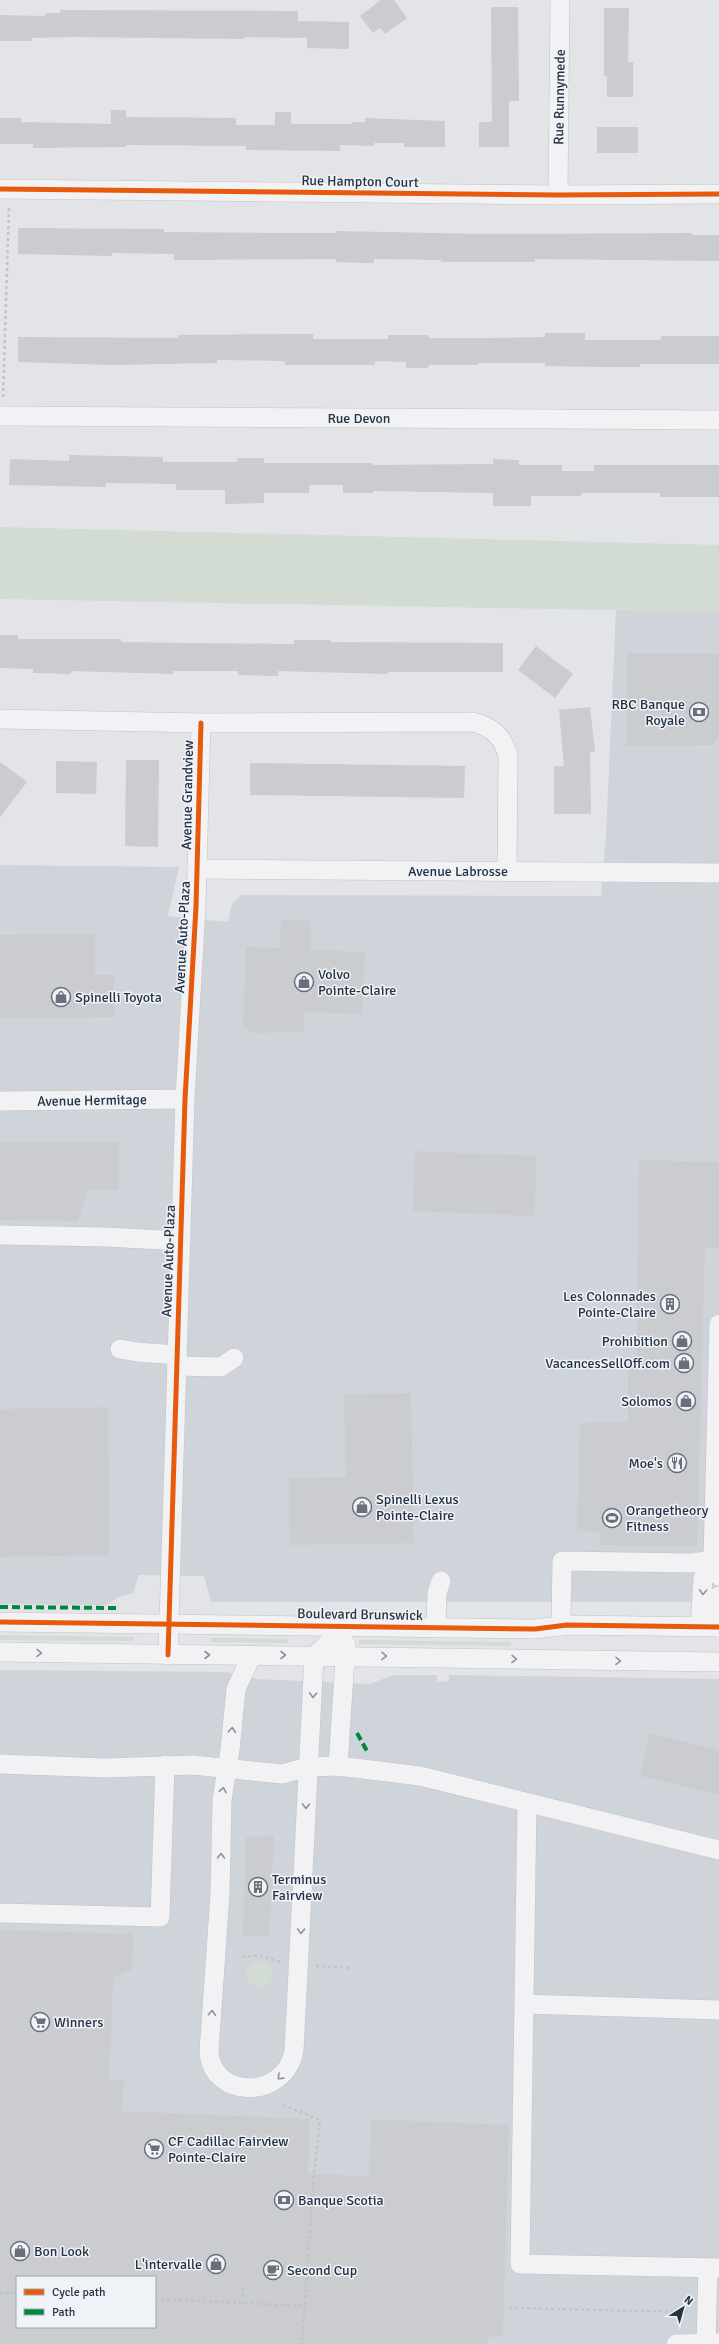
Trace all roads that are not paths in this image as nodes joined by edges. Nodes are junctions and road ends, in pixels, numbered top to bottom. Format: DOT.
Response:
graph roads {
  1 [pos="560,0"];
  2 [pos="5,189"];
  3 [pos="719,194"];
  4 [pos="558,195"];
  5 [pos="1,409"];
  6 [pos="719,420"];
  7 [pos="0,719"];
  8 [pos="201,723"];
  9 [pos="197,869"];
  10 [pos="507,871"];
  11 [pos="719,873"];
  12 [pos="185,1099"];
  13 [pos="0,1101"];
  14 [pos="0,1235"];
  15 [pos="181,1241"];
  16 [pos="719,1324"];
  17 [pos="120,1348"];
  18 [pos="234,1358"];
  19 [pos="177,1361"];
  20 [pos="716,1568"];
  21 [pos="441,1581"];
  22 [pos="719,1596"];
  23 [pos="0,1622"];
  24 [pos="169,1624"];
  25 [pos="560,1626"];
  26 [pos="346,1627"];
  27 [pos="436,1627"];
  28 [pos="712,1627"];
  29 [pos="0,1652"];
  30 [pos="168,1655"];
  31 [pos="252,1655"];
  32 [pos="314,1656"];
  33 [pos="345,1656"];
  34 [pos="719,1662"];
  35 [pos="0,1764"];
  36 [pos="165,1765"];
  37 [pos="338,1766"];
  38 [pos="308,1767"];
  39 [pos="227,1769"];
  40 [pos="527,1803"];
  41 [pos="719,1850"];
  42 [pos="0,1913"];
  43 [pos="524,2004"];
  44 [pos="719,2010"];
  45 [pos="713,2268"];
  46 [pos="712,2343"];
  47 [pos="676,2344"];
  1 -- 4 [label="street, Rue Runnymede"];
  2 -- 4 [label="street, Rue Hampton Court"];
  3 -- 4 [label="street, Rue Hampton Court"];
  5 -- 6 [label="street, Rue Devon"];
  7 -- 8 [label="street, Avenue Grandview"];
  8 -- 9 [label="street, Avenue Grandview"];
  8 -- 10 [label="street, Avenue Grandview"];
  9 -- 10 [label="street, Avenue Labrosse"];
  9 -- 12 [label="street, Avenue Auto-Plaza"];
  10 -- 11 [label="street, Avenue Labrosse"];
  12 -- 13 [label="street, Avenue Hermitage"];
  12 -- 15 [label="street, Avenue Auto-Plaza"];
  14 -- 15 [label="street"];
  15 -- 19 [label="street, Avenue Auto-Plaza"];
  16 -- 20 [label="street"];
  17 -- 19 [label="street"];
  18 -- 19 [label="street"];
  19 -- 24 [label="street, Avenue Auto-Plaza"];
  20 -- 25 [label="street"];
  20 -- 28 [label="street, one-way"];
  21 -- 27 [label="street"];
  22 -- 28 [label="street"];
  23 -- 24 [label="street, Boulevard Brunswick"];
  24 -- 26 [label="street, Boulevard Brunswick"];
  24 -- 30 [label="street, Avenue Auto-Plaza"];
  25 -- 27 [label="street, Boulevard Brunswick"];
  25 -- 28 [label="street, Boulevard Brunswick"];
  26 -- 27 [label="street, Boulevard Brunswick"];
  26 -- 32 [label="street"];
  26 -- 33 [label="street"];
  29 -- 30 [label="street, one-way"];
  30 -- 31 [label="street, one-way"];
  31 -- 32 [label="street, one-way"];
  39 -- 31 [label="street, one-way"];
  32 -- 33 [label="street"];
  32 -- 38 [label="street, one-way"];
  33 -- 34 [label="street, one-way"];
  33 -- 37 [label="street"];
  35 -- 36 [label="street"];
  36 -- 39 [label="street"];
  36 -- 42 [label="street"];
  37 -- 38 [label="street"];
  37 -- 40 [label="street"];
  38 -- 39 [label="street"];
  38 -- 39 [label="street, one-way"];
  40 -- 41 [label="street"];
  40 -- 43 [label="street"];
  43 -- 44 [label="street"];
  43 -- 45 [label="street"];
  45 -- 46 [label="street"];
  46 -- 47 [label="street"];
}
